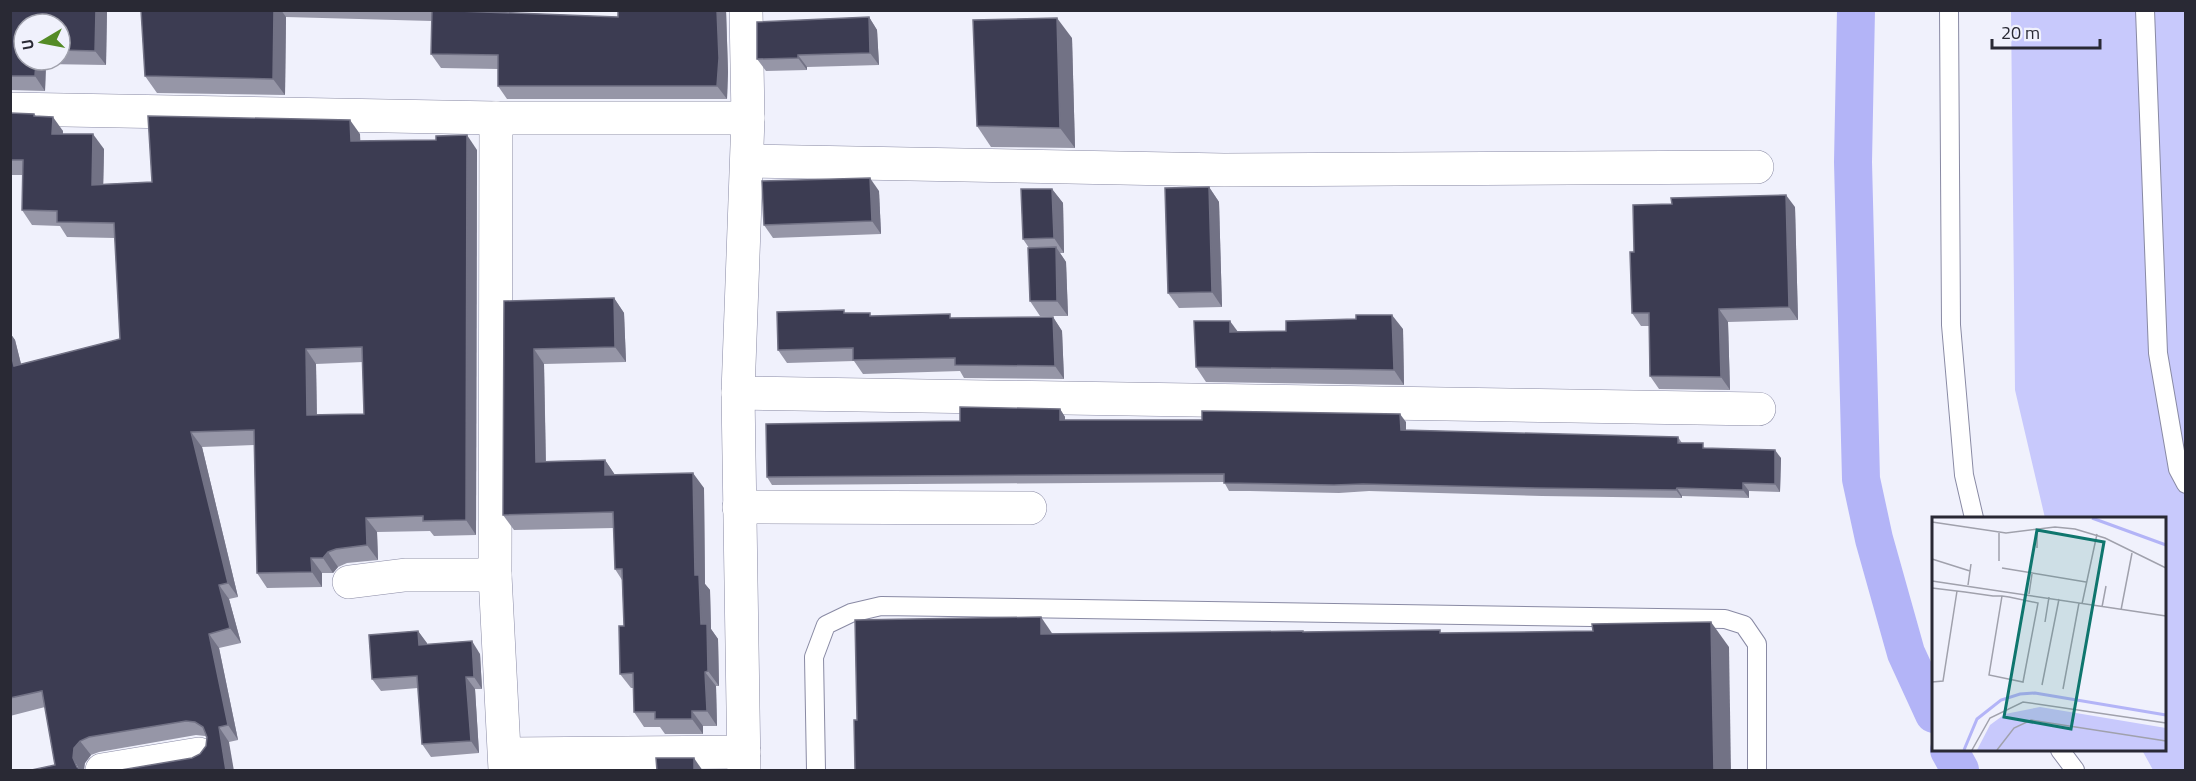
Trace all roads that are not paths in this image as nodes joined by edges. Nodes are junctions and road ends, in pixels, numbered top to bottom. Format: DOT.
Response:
graph roads {
  1 [pos="746,10"];
  2 [pos="1949,10"];
  3 [pos="2145,10"];
  4 [pos="10,109"];
  5 [pos="496,118"];
  6 [pos="748,118"];
  7 [pos="747,161"];
  8 [pos="1757,167"];
  9 [pos="738,393"];
  10 [pos="1759,409"];
  11 [pos="2186,484"];
  12 [pos="739,507"];
  13 [pos="1030,508"];
  14 [pos="1974,517"];
  15 [pos="495,575"];
  16 [pos="349,582"];
  17 [pos="2061,751"];
  18 [pos="199,754"];
  19 [pos="744,761"];
  20 [pos="505,763"];
  21 [pos="102,771"];
  22 [pos="816,771"];
  23 [pos="1757,771"];
  24 [pos="2075,771"];
  1 -- 6 [label="street"];
  2 -- 14 [label="lane"];
  3 -- 11 [label="lane"];
  4 -- 5 [label="street"];
  5 -- 6 [label="street"];
  5 -- 15 [label="street"];
  6 -- 7 [label="street"];
  7 -- 8 [label="street"];
  7 -- 9 [label="street"];
  9 -- 10 [label="street"];
  9 -- 12 [label="street"];
  12 -- 13 [label="street"];
  12 -- 19 [label="street"];
  15 -- 16 [label="street"];
  15 -- 20 [label="street"];
  17 -- 24 [label="lane"];
  18 -- 21 [label="street"];
  19 -- 20 [label="street"];
  22 -- 23 [label="lane"];
}
